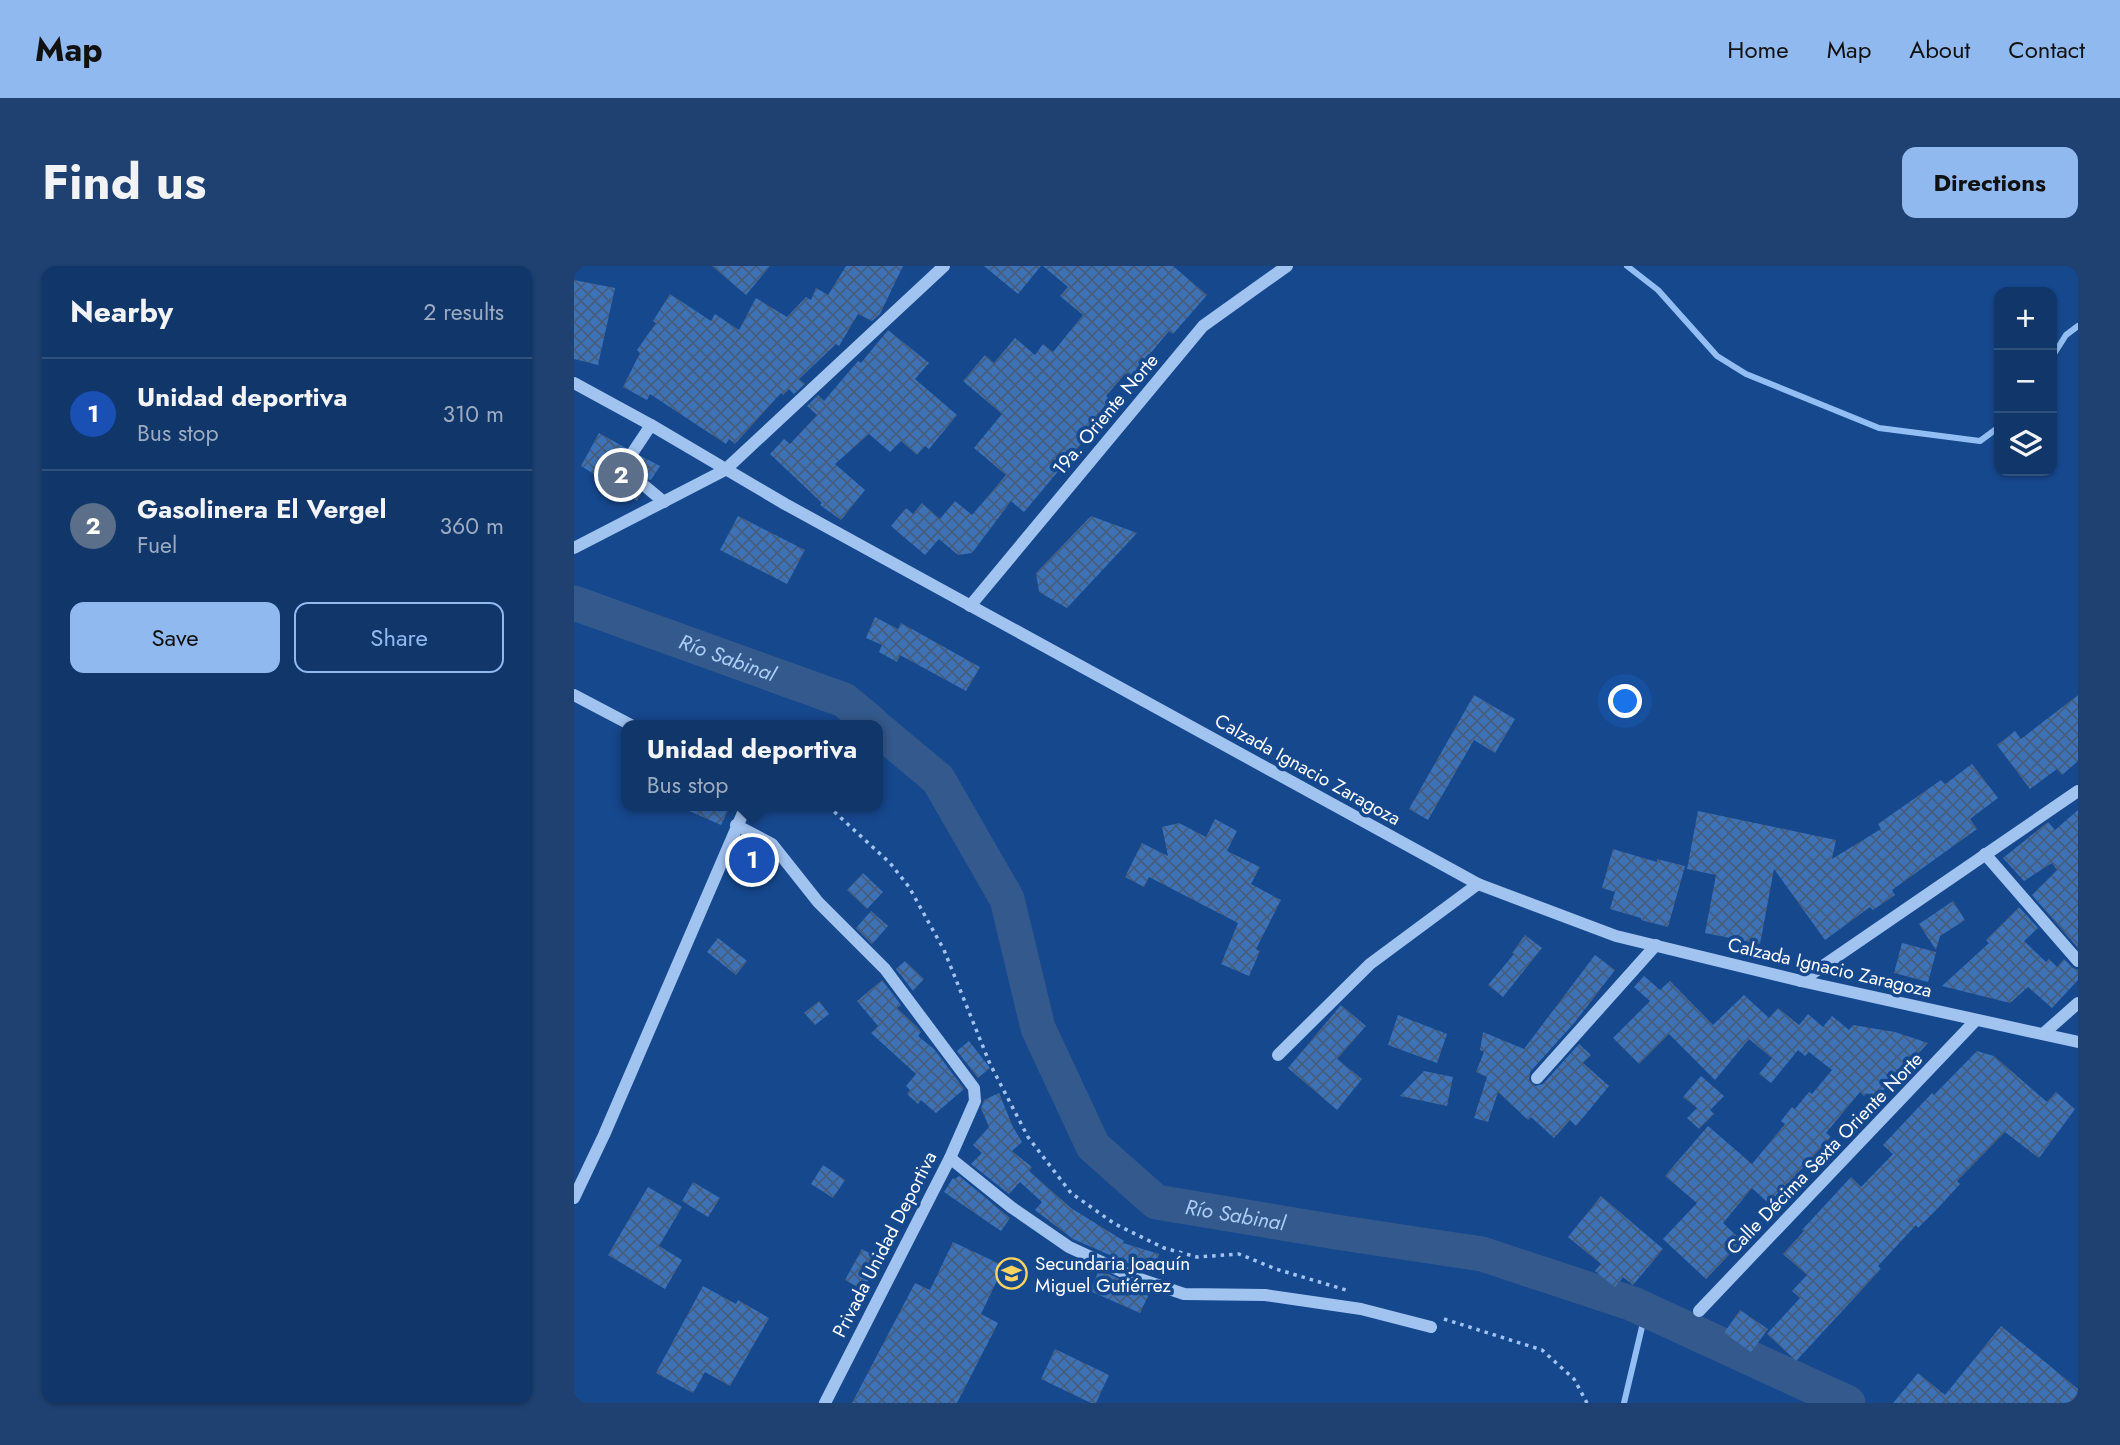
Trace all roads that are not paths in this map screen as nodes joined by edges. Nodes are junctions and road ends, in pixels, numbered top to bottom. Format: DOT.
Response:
graph roads {
  1 [pos="944,266"];
  2 [pos="1287,266"];
  3 [pos="574,383"];
  4 [pos="651,425"];
  5 [pos="633,452"];
  6 [pos="725,470"];
  7 [pos="646,487"];
  8 [pos="664,502"];
  9 [pos="574,548"];
  10 [pos="970,606"];
  11 [pos="574,695"];
  12 [pos="622,720"];
  13 [pos="2078,790"];
  14 [pos="744,811"];
  15 [pos="737,825"];
  16 [pos="1985,854"];
  17 [pos="1478,884"];
  18 [pos="1656,945"];
  19 [pos="2078,961"];
  20 [pos="1801,981"];
  21 [pos="2078,1003"];
  22 [pos="1976,1020"];
  23 [pos="2043,1034"];
  24 [pos="2078,1042"];
  25 [pos="1278,1055"];
  26 [pos="1537,1078"];
  27 [pos="950,1157"];
  28 [pos="574,1198"];
  29 [pos="1699,1311"];
  30 [pos="1432,1327"];
  31 [pos="825,1403"];
  1 -- 6 [label="street"];
  2 -- 10 [label="street, 19a. Oriente Norte"];
  3 -- 4 [label="street, Calzada Ignacio Zaragoza"];
  4 -- 5 [label="street"];
  4 -- 6 [label="street, Calzada Ignacio Zaragoza"];
  6 -- 8 [label="street"];
  6 -- 10 [label="street, Calzada Ignacio Zaragoza"];
  7 -- 8 [label="street"];
  8 -- 9 [label="street"];
  10 -- 17 [label="street, Calzada Ignacio Zaragoza"];
  11 -- 12 [label="street"];
  13 -- 16 [label="street"];
  14 -- 15 [label="street"];
  15 -- 27 [label="street, Privada Unidad Deportiva"];
  15 -- 28 [label="street"];
  16 -- 19 [label="street"];
  16 -- 20 [label="street"];
  17 -- 18 [label="street, Calzada Ignacio Zaragoza"];
  17 -- 25 [label="street"];
  18 -- 20 [label="street, Calzada Ignacio Zaragoza"];
  18 -- 26 [label="street"];
  20 -- 22 [label="street, Calzada Ignacio Zaragoza"];
  21 -- 23 [label="street"];
  22 -- 23 [label="street, Calzada Ignacio Zaragoza"];
  22 -- 29 [label="street, Calle Décima Sexta Oriente Norte"];
  23 -- 24 [label="street, Calzada Ignacio Zaragoza"];
  27 -- 30 [label="street"];
  27 -- 31 [label="street, Privada Unidad Deportiva"];
}
